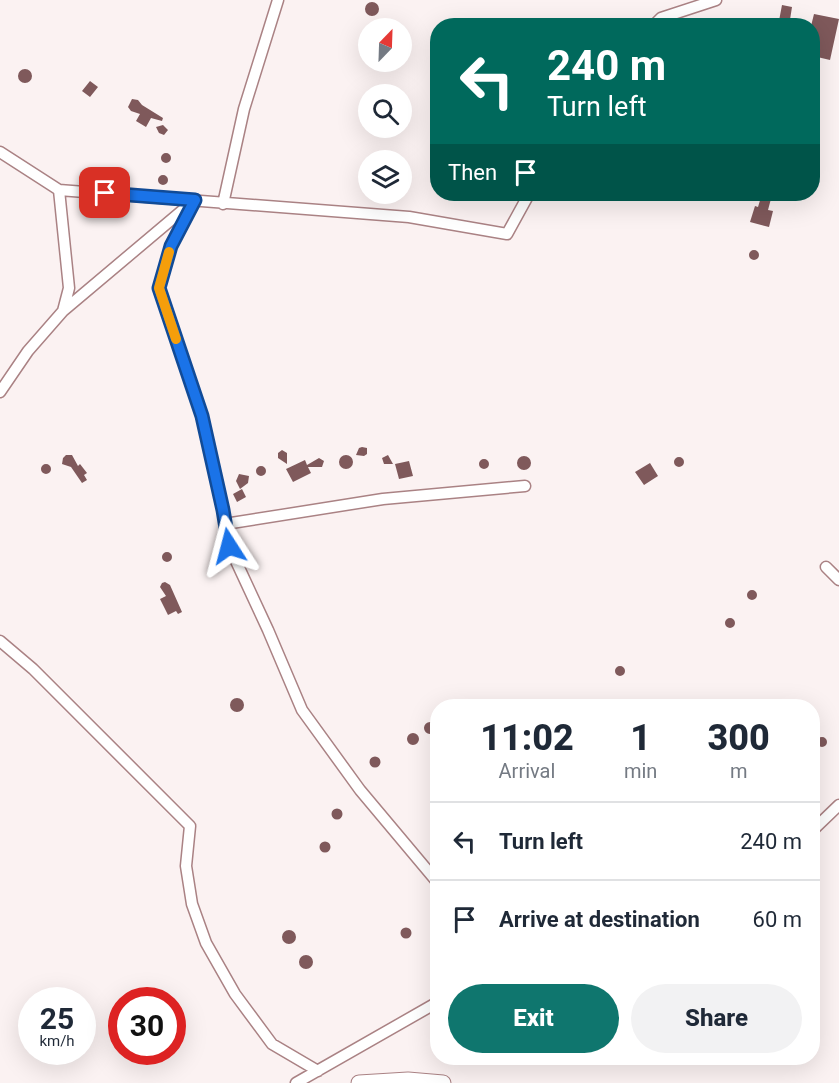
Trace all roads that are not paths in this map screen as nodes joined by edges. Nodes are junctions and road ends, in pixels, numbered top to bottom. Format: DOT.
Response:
graph roads {
  1 [pos="278,0"];
  2 [pos="716,0"];
  3 [pos="661,18"];
  4 [pos="0,152"];
  5 [pos="59,190"];
  6 [pos="195,200"];
  7 [pos="525,201"];
  8 [pos="223,204"];
  9 [pos="63,311"];
  10 [pos="0,392"];
  11 [pos="525,486"];
  12 [pos="225,524"];
  13 [pos="826,567"];
  14 [pos="839,580"];
  15 [pos="0,641"];
  16 [pos="839,805"];
  17 [pos="820,823"];
  18 [pos="430,873"];
  19 [pos="430,1007"];
  20 [pos="318,1071"];
  21 [pos="296,1083"];
  22 [pos="359,1083"];
  23 [pos="443,1083"];
  1 -- 8 [label="street"];
  2 -- 3 [label="street"];
  4 -- 5 [label="street"];
  5 -- 6 [label="street"];
  5 -- 9 [label="street"];
  6 -- 8 [label="street"];
  6 -- 9 [label="street"];
  6 -- 12 [label="street"];
  7 -- 8 [label="street"];
  9 -- 10 [label="street"];
  11 -- 12 [label="street"];
  12 -- 18 [label="street"];
  13 -- 14 [label="street"];
  15 -- 20 [label="street"];
  16 -- 17 [label="street"];
  19 -- 20 [label="street"];
  20 -- 21 [label="street"];
  22 -- 23 [label="main road"];
}
